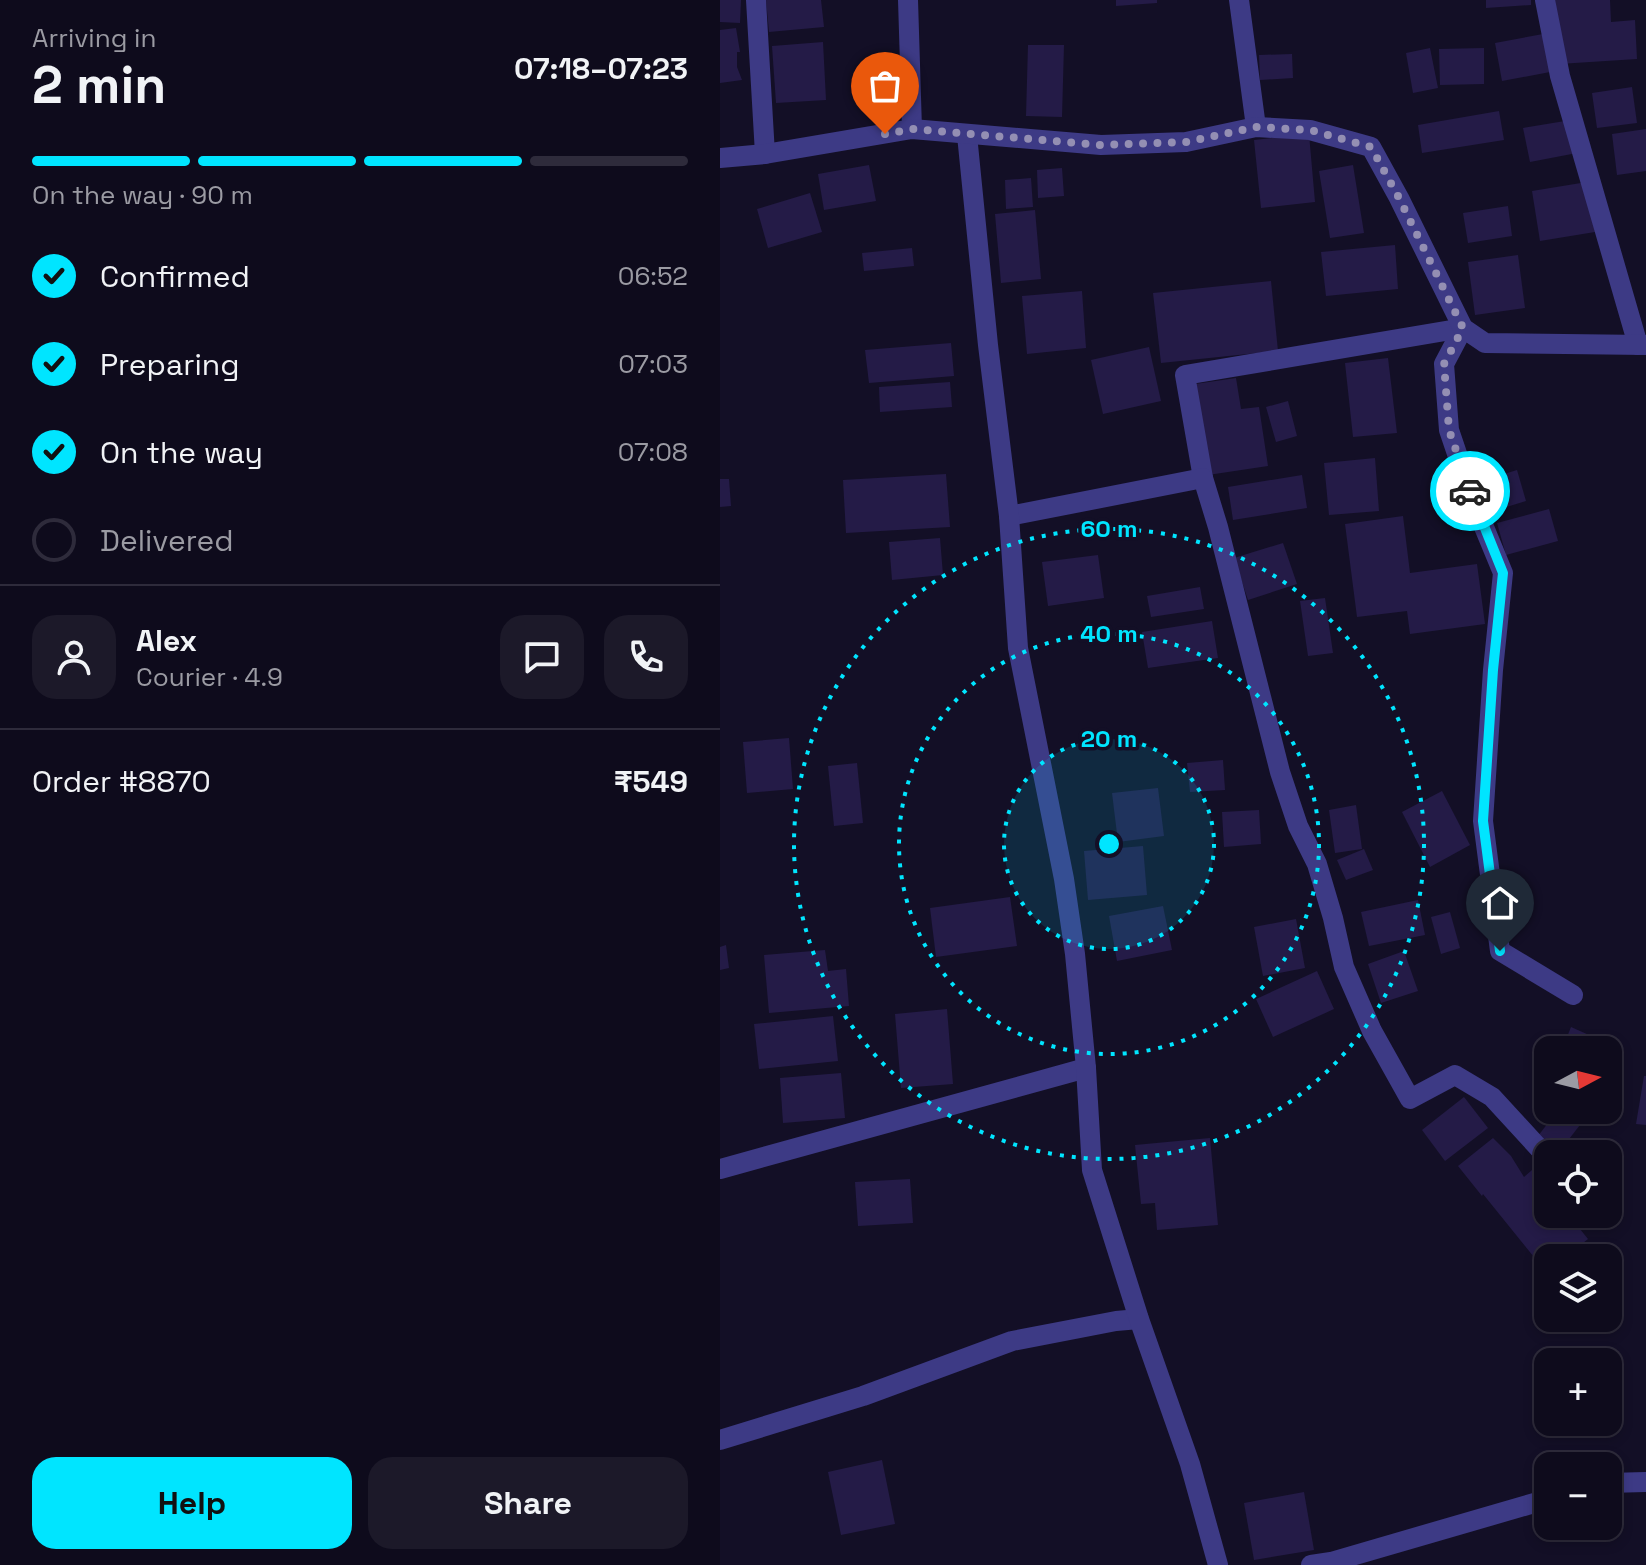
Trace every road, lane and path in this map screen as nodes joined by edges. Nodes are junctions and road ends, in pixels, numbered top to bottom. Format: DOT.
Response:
graph roads {
  1 [pos="756,0"];
  2 [pos="908,0"];
  3 [pos="1239,0"];
  4 [pos="1545,0"];
  5 [pos="1256,127"];
  6 [pos="912,129"];
  7 [pos="967,135"];
  8 [pos="765,154"];
  9 [pos="720,158"];
  10 [pos="1463,328"];
  11 [pos="1642,345"];
  12 [pos="1203,478"];
  13 [pos="1009,516"];
  14 [pos="1573,995"];
  15 [pos="1086,1068"];
  16 [pos="1534,1143"];
  17 [pos="720,1169"];
  18 [pos="1139,1319"];
  19 [pos="720,1440"];
  20 [pos="1646,1482"];
  21 [pos="1622,1483"];
  22 [pos="1534,1503"];
  23 [pos="1218,1565"];
  24 [pos="1311,1565"];
  1 -- 8 [label="street"];
  2 -- 6 [label="street"];
  3 -- 5 [label="street"];
  4 -- 11 [label="street"];
  5 -- 7 [label="street"];
  5 -- 10 [label="street"];
  6 -- 7 [label="street"];
  6 -- 8 [label="street"];
  7 -- 13 [label="street"];
  8 -- 9 [label="street"];
  10 -- 11 [label="street"];
  10 -- 12 [label="street"];
  10 -- 14 [label="street"];
  12 -- 13 [label="street"];
  12 -- 16 [label="street"];
  13 -- 15 [label="street"];
  15 -- 17 [label="street"];
  15 -- 18 [label="street"];
  18 -- 19 [label="street"];
  18 -- 23 [label="street"];
  20 -- 21 [label="street"];
  22 -- 24 [label="street"];
}
